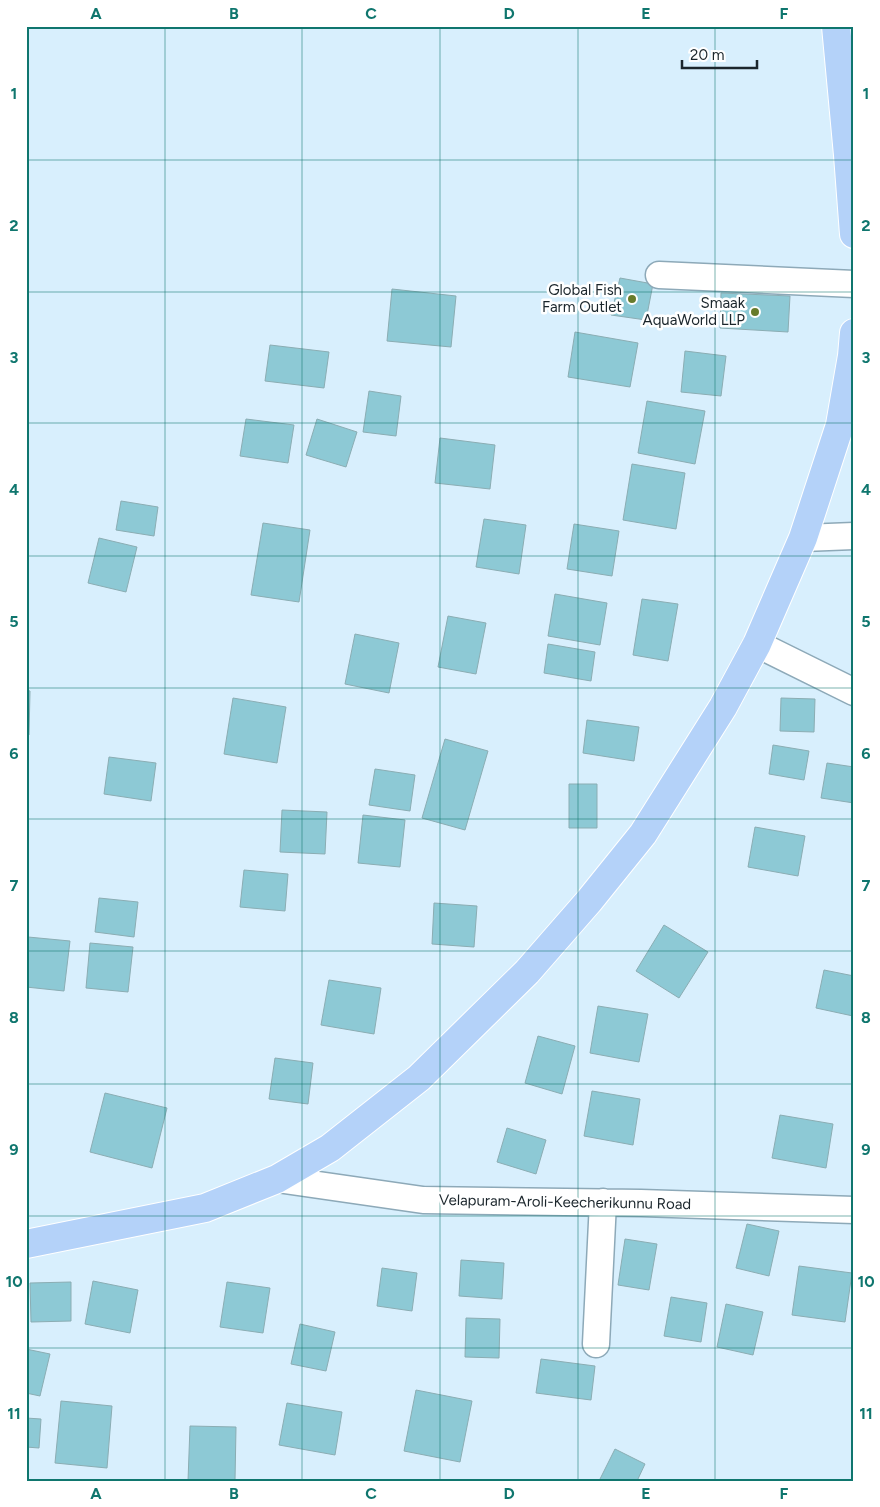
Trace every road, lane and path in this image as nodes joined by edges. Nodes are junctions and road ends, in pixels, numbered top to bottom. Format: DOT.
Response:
graph roads {
  1 [pos="836,26"];
  2 [pos="854,234"];
  3 [pos="659,275"];
  4 [pos="854,284"];
  5 [pos="854,333"];
  6 [pos="854,536"];
  7 [pos="804,538"];
  8 [pos="757,644"];
  9 [pos="854,692"];
  10 [pos="277,1180"];
  11 [pos="603,1202"];
  12 [pos="854,1210"];
  13 [pos="26,1244"];
  14 [pos="596,1344"];
  1 -- 2 [label="highway"];
  3 -- 4 [label="street"];
  5 -- 7 [label="highway"];
  6 -- 7 [label="street"];
  7 -- 8 [label="highway"];
  8 -- 9 [label="street"];
  8 -- 10 [label="highway"];
  10 -- 11 [label="street, Velapuram-Aroli-Keecherikunnu Road"];
  10 -- 13 [label="highway"];
  11 -- 12 [label="street, Velapuram-Aroli-Keecherikunnu Road"];
  11 -- 14 [label="street"];
}
